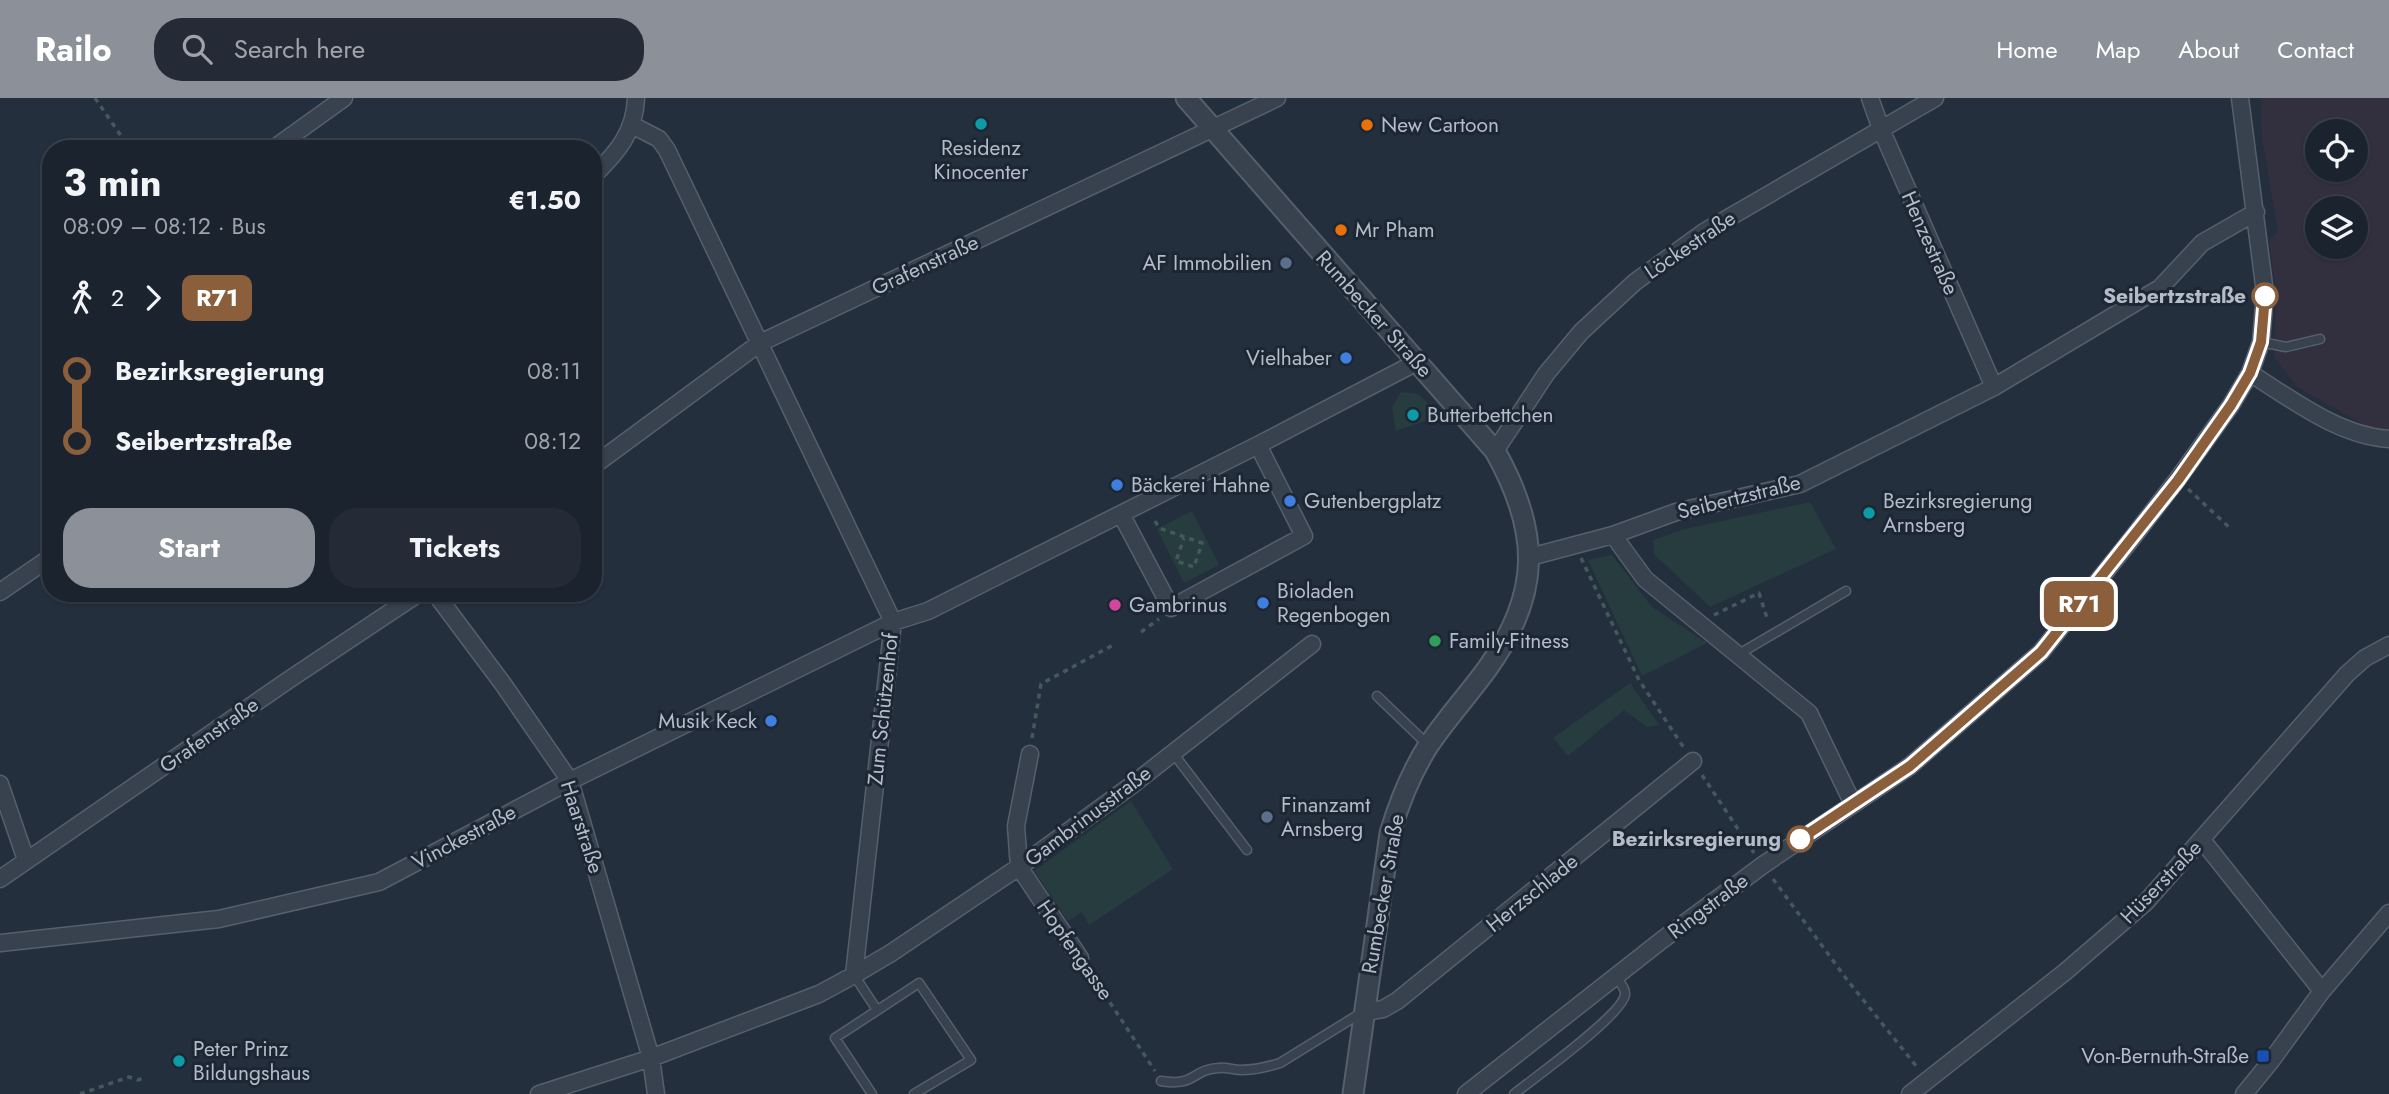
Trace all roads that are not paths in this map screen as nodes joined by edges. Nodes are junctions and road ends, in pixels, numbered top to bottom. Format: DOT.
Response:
graph roads {
  1 [pos="344,98"];
  2 [pos="636,98"];
  3 [pos="1186,98"];
  4 [pos="1277,98"];
  5 [pos="1870,98"];
  6 [pos="1935,98"];
  7 [pos="2240,98"];
  8 [pos="632,125"];
  9 [pos="1213,129"];
  10 [pos="1881,129"];
  11 [pos="286,140"];
  12 [pos="602,167"];
  13 [pos="2256,212"];
  14 [pos="2320,339"];
  15 [pos="2261,342"];
  16 [pos="760,343"];
  17 [pos="1417,362"];
  18 [pos="2250,373"];
  19 [pos="1994,387"];
  20 [pos="2389,439"];
  21 [pos="1258,445"];
  22 [pos="1495,451"];
  23 [pos="602,459"];
  24 [pos="1121,514"];
  25 [pos="1614,535"];
  26 [pos="1530,557"];
  27 [pos="42,563"];
  28 [pos="1846,591"];
  29 [pos="0,592"];
  30 [pos="406,602"];
  31 [pos="442,602"];
  32 [pos="893,622"];
  33 [pos="1312,644"];
  34 [pos="2389,645"];
  35 [pos="1739,654"];
  36 [pos="1377,696"];
  37 [pos="1428,746"];
  38 [pos="1173,753"];
  39 [pos="1030,754"];
  40 [pos="1693,761"];
  41 [pos="570,781"];
  42 [pos="0,784"];
  43 [pos="1853,804"];
  44 [pos="2202,840"];
  45 [pos="1247,850"];
  46 [pos="26,860"];
  47 [pos="1019,867"];
  48 [pos="0,879"];
  49 [pos="2389,913"];
  50 [pos="0,943"];
  51 [pos="1080,958"];
  52 [pos="853,975"];
  53 [pos="1615,976"];
  54 [pos="2322,991"];
  55 [pos="877,1010"];
  56 [pos="1364,1012"];
  57 [pos="651,1058"];
  58 [pos="1161,1081"];
  59 [pos="539,1094"];
  60 [pos="656,1094"];
  61 [pos="873,1094"];
  62 [pos="914,1094"];
  63 [pos="1353,1094"];
  64 [pos="1466,1094"];
  65 [pos="1514,1094"];
  66 [pos="1910,1094"];
  67 [pos="2244,1094"];
  1 -- 11 [label="street"];
  2 -- 8 [label="street"];
  3 -- 9 [label="street, Rumbecker Straße"];
  4 -- 9 [label="street, Grafenstraße"];
  5 -- 10 [label="street, Henzestraße"];
  6 -- 10 [label="street, Löckestraße"];
  7 -- 13 [label="street, Ringstraße"];
  8 -- 12 [label="street"];
  8 -- 16 [label="street, Zum Schützenhof"];
  9 -- 16 [label="street, Grafenstraße"];
  9 -- 17 [label="street, Rumbecker Straße"];
  10 -- 19 [label="street, Henzestraße"];
  10 -- 22 [label="street, Löckestraße"];
  13 -- 15 [label="street, Ringstraße"];
  13 -- 19 [label="street, Seibertzstraße"];
  14 -- 15 [label="lane"];
  15 -- 18 [label="street, Ringstraße"];
  16 -- 23 [label="street, Grafenstraße"];
  16 -- 32 [label="street, Zum Schützenhof"];
  17 -- 21 [label="street"];
  17 -- 22 [label="street, Rumbecker Straße"];
  18 -- 20 [label="street"];
  18 -- 43 [label="street, Ringstraße"];
  19 -- 25 [label="street, Seibertzstraße"];
  21 -- 24 [label="street"];
  21 -- 24 [label="street"];
  22 -- 26 [label="street, Rumbecker Straße"];
  24 -- 32 [label="street"];
  25 -- 26 [label="street, Seibertzstraße"];
  25 -- 35 [label="street"];
  26 -- 37 [label="street, Rumbecker Straße"];
  27 -- 29 [label="street"];
  28 -- 35 [label="lane"];
  30 -- 46 [label="street, Grafenstraße"];
  31 -- 41 [label="street, Haarstraße"];
  32 -- 41 [label="street, Vinckestraße"];
  32 -- 52 [label="street, Zum Schützenhof"];
  33 -- 38 [label="street, Gambrinusstraße"];
  34 -- 44 [label="street, Hüserstraße"];
  35 -- 43 [label="street"];
  36 -- 37 [label="lane"];
  37 -- 56 [label="street, Rumbecker Straße"];
  38 -- 45 [label="lane"];
  38 -- 47 [label="street, Gambrinusstraße"];
  39 -- 47 [label="street, Hopfengasse"];
  40 -- 56 [label="street, Herzschlade"];
  41 -- 50 [label="street, Vinckestraße"];
  41 -- 57 [label="street, Haarstraße"];
  42 -- 46 [label="street"];
  43 -- 53 [label="street, Ringstraße"];
  44 -- 54 [label="street"];
  44 -- 66 [label="street, Hüserstraße"];
  46 -- 48 [label="street, Grafenstraße"];
  47 -- 51 [label="street, Hopfengasse"];
  47 -- 52 [label="street, Gambrinusstraße"];
  49 -- 54 [label="street"];
  52 -- 55 [label="lane"];
  52 -- 57 [label="street"];
  53 -- 64 [label="street, Ringstraße"];
  53 -- 65 [label="lane"];
  54 -- 67 [label="street"];
  55 -- 61 [label="lane"];
  55 -- 62 [label="lane"];
  56 -- 58 [label="lane"];
  56 -- 63 [label="street, Rumbecker Straße"];
  57 -- 59 [label="street"];
  57 -- 60 [label="street, Haarstraße"];
}
